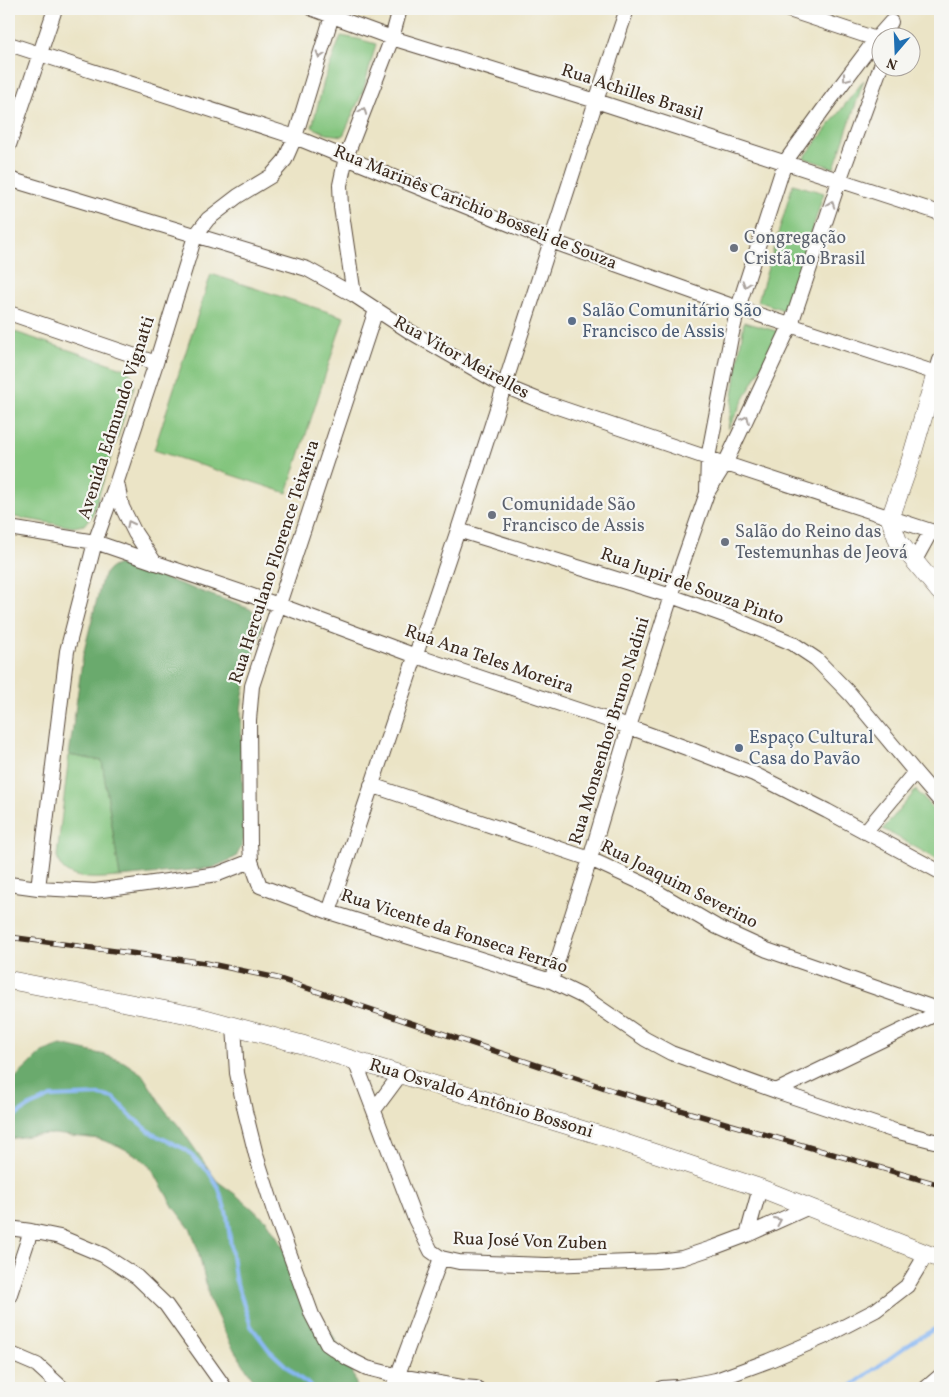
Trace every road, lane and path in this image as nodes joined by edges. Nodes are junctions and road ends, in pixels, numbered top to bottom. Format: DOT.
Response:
graph roads {
  1 [pos="55,9"];
  2 [pos="313,9"];
  3 [pos="400,9"];
  4 [pos="627,9"];
  5 [pos="786,9"];
  6 [pos="896,9"];
  7 [pos="333,12"];
  8 [pos="888,28"];
  9 [pos="872,36"];
  10 [pos="392,38"];
  11 [pos="9,44"];
  12 [pos="872,51"];
  13 [pos="39,54"];
  14 [pos="877,78"];
  15 [pos="596,101"];
  16 [pos="295,137"];
  17 [pos="9,145"];
  18 [pos="346,157"];
  19 [pos="786,162"];
  20 [pos="9,180"];
  21 [pos="839,181"];
  22 [pos="940,213"];
  23 [pos="195,236"];
  24 [pos="551,241"];
  25 [pos="354,295"];
  26 [pos="738,308"];
  27 [pos="376,310"];
  28 [pos="9,313"];
  29 [pos="791,324"];
  30 [pos="156,363"];
  31 [pos="939,369"];
  32 [pos="504,386"];
  33 [pos="708,458"];
  34 [pos="725,464"];
  35 [pos="117,481"];
  36 [pos="707,493"];
  37 [pos="890,518"];
  38 [pos="9,528"];
  39 [pos="458,530"];
  40 [pos="936,533"];
  41 [pos="95,542"];
  42 [pos="914,562"];
  43 [pos="155,563"];
  44 [pos="940,592"];
  45 [pos="671,596"];
  46 [pos="279,605"];
  47 [pos="416,656"];
  48 [pos="629,727"];
  49 [pos="914,772"];
  50 [pos="371,785"];
  51 [pos="940,801"];
  52 [pos="865,832"];
  53 [pos="590,859"];
  54 [pos="251,861"];
  55 [pos="940,872"];
  56 [pos="9,884"];
  57 [pos="38,888"];
  58 [pos="328,912"];
  59 [pos="9,980"];
  60 [pos="551,981"];
  61 [pos="940,1011"];
  62 [pos="234,1026"];
  63 [pos="355,1061"];
  64 [pos="400,1075"];
  65 [pos="776,1091"];
  66 [pos="374,1110"];
  67 [pos="937,1141"];
  68 [pos="760,1188"];
  69 [pos="809,1207"];
  70 [pos="9,1228"];
  71 [pos="31,1231"];
  72 [pos="747,1235"];
  73 [pos="934,1256"];
  74 [pos="441,1258"];
  75 [pos="9,1298"];
  76 [pos="9,1353"];
  77 [pos="940,1376"];
  78 [pos="396,1382"];
  79 [pos="62,1388"];
  80 [pos="225,1388"];
  81 [pos="476,1388"];
  82 [pos="662,1388"];
  83 [pos="926,1388"];
  1 -- 13 [label="street"];
  2 -- 7 [label="street, Rua Achilles Brasil"];
  3 -- 10 [label="street"];
  4 -- 15 [label="street"];
  5 -- 9 [label="street"];
  6 -- 8 [label="street, Rua Monsenhor Bruno Nadini"];
  7 -- 10 [label="street, Rua Achilles Brasil"];
  7 -- 16 [label="street, Avenida Edmundo Vignatti, one-way"];
  10 -- 15 [label="street, Rua Achilles Brasil"];
  18 -- 10 [label="street, one-way"];
  11 -- 13 [label="street, Rua Marinês Carichio Bosseli de Souza"];
  12 -- 19 [label="street, Rua Monsenhor Bruno Nadini, one-way"];
  13 -- 16 [label="street, Rua Marinês Carichio Bosseli de Souza"];
  13 -- 17 [label="street"];
  14 -- 21 [label="street, Rua Monsenhor Bruno Nadini"];
  15 -- 19 [label="street, Rua Achilles Brasil"];
  15 -- 24 [label="street"];
  16 -- 18 [label="street, Rua Marinês Carichio Bosseli de Souza"];
  16 -- 23 [label="street, Avenida Edmundo Vignatti"];
  18 -- 24 [label="street, Rua Marinês Carichio Bosseli de Souza"];
  18 -- 25 [label="street"];
  19 -- 21 [label="street, Rua Achilles Brasil"];
  19 -- 26 [label="street, Rua Monsenhor Bruno Nadini, one-way"];
  20 -- 23 [label="street, Rua Vitor Meirelles"];
  21 -- 22 [label="street, Rua Achilles Brasil"];
  29 -- 21 [label="street, Rua Monsenhor Bruno Nadini, one-way"];
  23 -- 25 [label="street, Rua Vitor Meirelles"];
  23 -- 30 [label="street, Avenida Edmundo Vignatti"];
  24 -- 26 [label="street, Rua Marinês Carichio Bosseli de Souza"];
  24 -- 32 [label="street"];
  25 -- 27 [label="street, Rua Vitor Meirelles"];
  26 -- 29 [label="street, Rua Marinês Carichio Bosseli de Souza"];
  26 -- 33 [label="street, Rua Monsenhor Bruno Nadini"];
  27 -- 32 [label="street, Rua Vitor Meirelles"];
  27 -- 46 [label="street, Rua Herculano Florence Teixeira"];
  28 -- 30 [label="street"];
  29 -- 31 [label="street, Rua Marinês Carichio Bosseli de Souza"];
  34 -- 29 [label="street, Rua Monsenhor Bruno Nadini, one-way"];
  30 -- 35 [label="street, Avenida Edmundo Vignatti"];
  31 -- 37 [label="street"];
  32 -- 33 [label="street, Rua Vitor Meirelles"];
  32 -- 39 [label="street"];
  33 -- 34 [label="street, Rua Vitor Meirelles"];
  33 -- 36 [label="street, Rua Monsenhor Bruno Nadini"];
  34 -- 36 [label="street, Rua Monsenhor Bruno Nadini"];
  34 -- 37 [label="street, Rua Vitor Meirelles"];
  35 -- 41 [label="street, Avenida Edmundo Vignatti"];
  43 -- 35 [label="street, one-way"];
  36 -- 45 [label="street, Rua Monsenhor Bruno Nadini"];
  37 -- 40 [label="street, Rua Vitor Meirelles"];
  37 -- 42 [label="street"];
  38 -- 41 [label="street, Rua Ana Teles Moreira"];
  39 -- 45 [label="street, Rua Jupir de Souza Pinto"];
  39 -- 47 [label="street"];
  40 -- 42 [label="street"];
  41 -- 43 [label="street, Rua Ana Teles Moreira"];
  41 -- 57 [label="street, Avenida Edmundo Vignatti"];
  42 -- 44 [label="street"];
  43 -- 46 [label="street, Rua Ana Teles Moreira"];
  45 -- 48 [label="street, Rua Monsenhor Bruno Nadini"];
  45 -- 49 [label="street, Rua Jupir de Souza Pinto"];
  46 -- 47 [label="street, Rua Ana Teles Moreira"];
  46 -- 54 [label="street, Rua Herculano Florence Teixeira"];
  47 -- 48 [label="street, Rua Ana Teles Moreira"];
  47 -- 50 [label="street"];
  48 -- 52 [label="street, Rua Ana Teles Moreira"];
  48 -- 53 [label="street, Rua Monsenhor Bruno Nadini"];
  49 -- 51 [label="street, Rua Jupir de Souza Pinto"];
  49 -- 52 [label="street"];
  50 -- 53 [label="street, Rua Joaquim Severino"];
  50 -- 58 [label="street"];
  52 -- 55 [label="street, Rua Ana Teles Moreira"];
  53 -- 60 [label="street, Rua Monsenhor Bruno Nadini"];
  53 -- 61 [label="street, Rua Joaquim Severino"];
  54 -- 57 [label="street"];
  54 -- 58 [label="street, Rua Vicente da Fonseca Ferrão"];
  56 -- 57 [label="street"];
  58 -- 60 [label="street, Rua Vicente da Fonseca Ferrão"];
  59 -- 62 [label="street, Rua Osvaldo Antônio Bossoni"];
  60 -- 65 [label="street, Rua Vicente da Fonseca Ferrão"];
  61 -- 65 [label="street"];
  62 -- 63 [label="street, Rua Osvaldo Antônio Bossoni"];
  62 -- 78 [label="street"];
  63 -- 64 [label="street, Rua Osvaldo Antônio Bossoni"];
  63 -- 66 [label="street, Rua José Von Zuben"];
  64 -- 66 [label="street"];
  64 -- 68 [label="street, Rua Osvaldo Antônio Bossoni"];
  65 -- 67 [label="street, Rua Vicente da Fonseca Ferrão"];
  66 -- 74 [label="street, Rua José Von Zuben"];
  68 -- 69 [label="street, Rua Osvaldo Antônio Bossoni"];
  68 -- 72 [label="street"];
  72 -- 69 [label="street, Rua José Von Zuben, one-way"];
  69 -- 73 [label="street, Rua Osvaldo Antônio Bossoni"];
  70 -- 71 [label="street"];
  71 -- 75 [label="street"];
  71 -- 80 [label="street"];
  72 -- 74 [label="street, Rua José Von Zuben"];
  73 -- 82 [label="street"];
  74 -- 78 [label="street"];
  76 -- 79 [label="street"];
  77 -- 83 [label="street"];
  78 -- 81 [label="street"];
}
